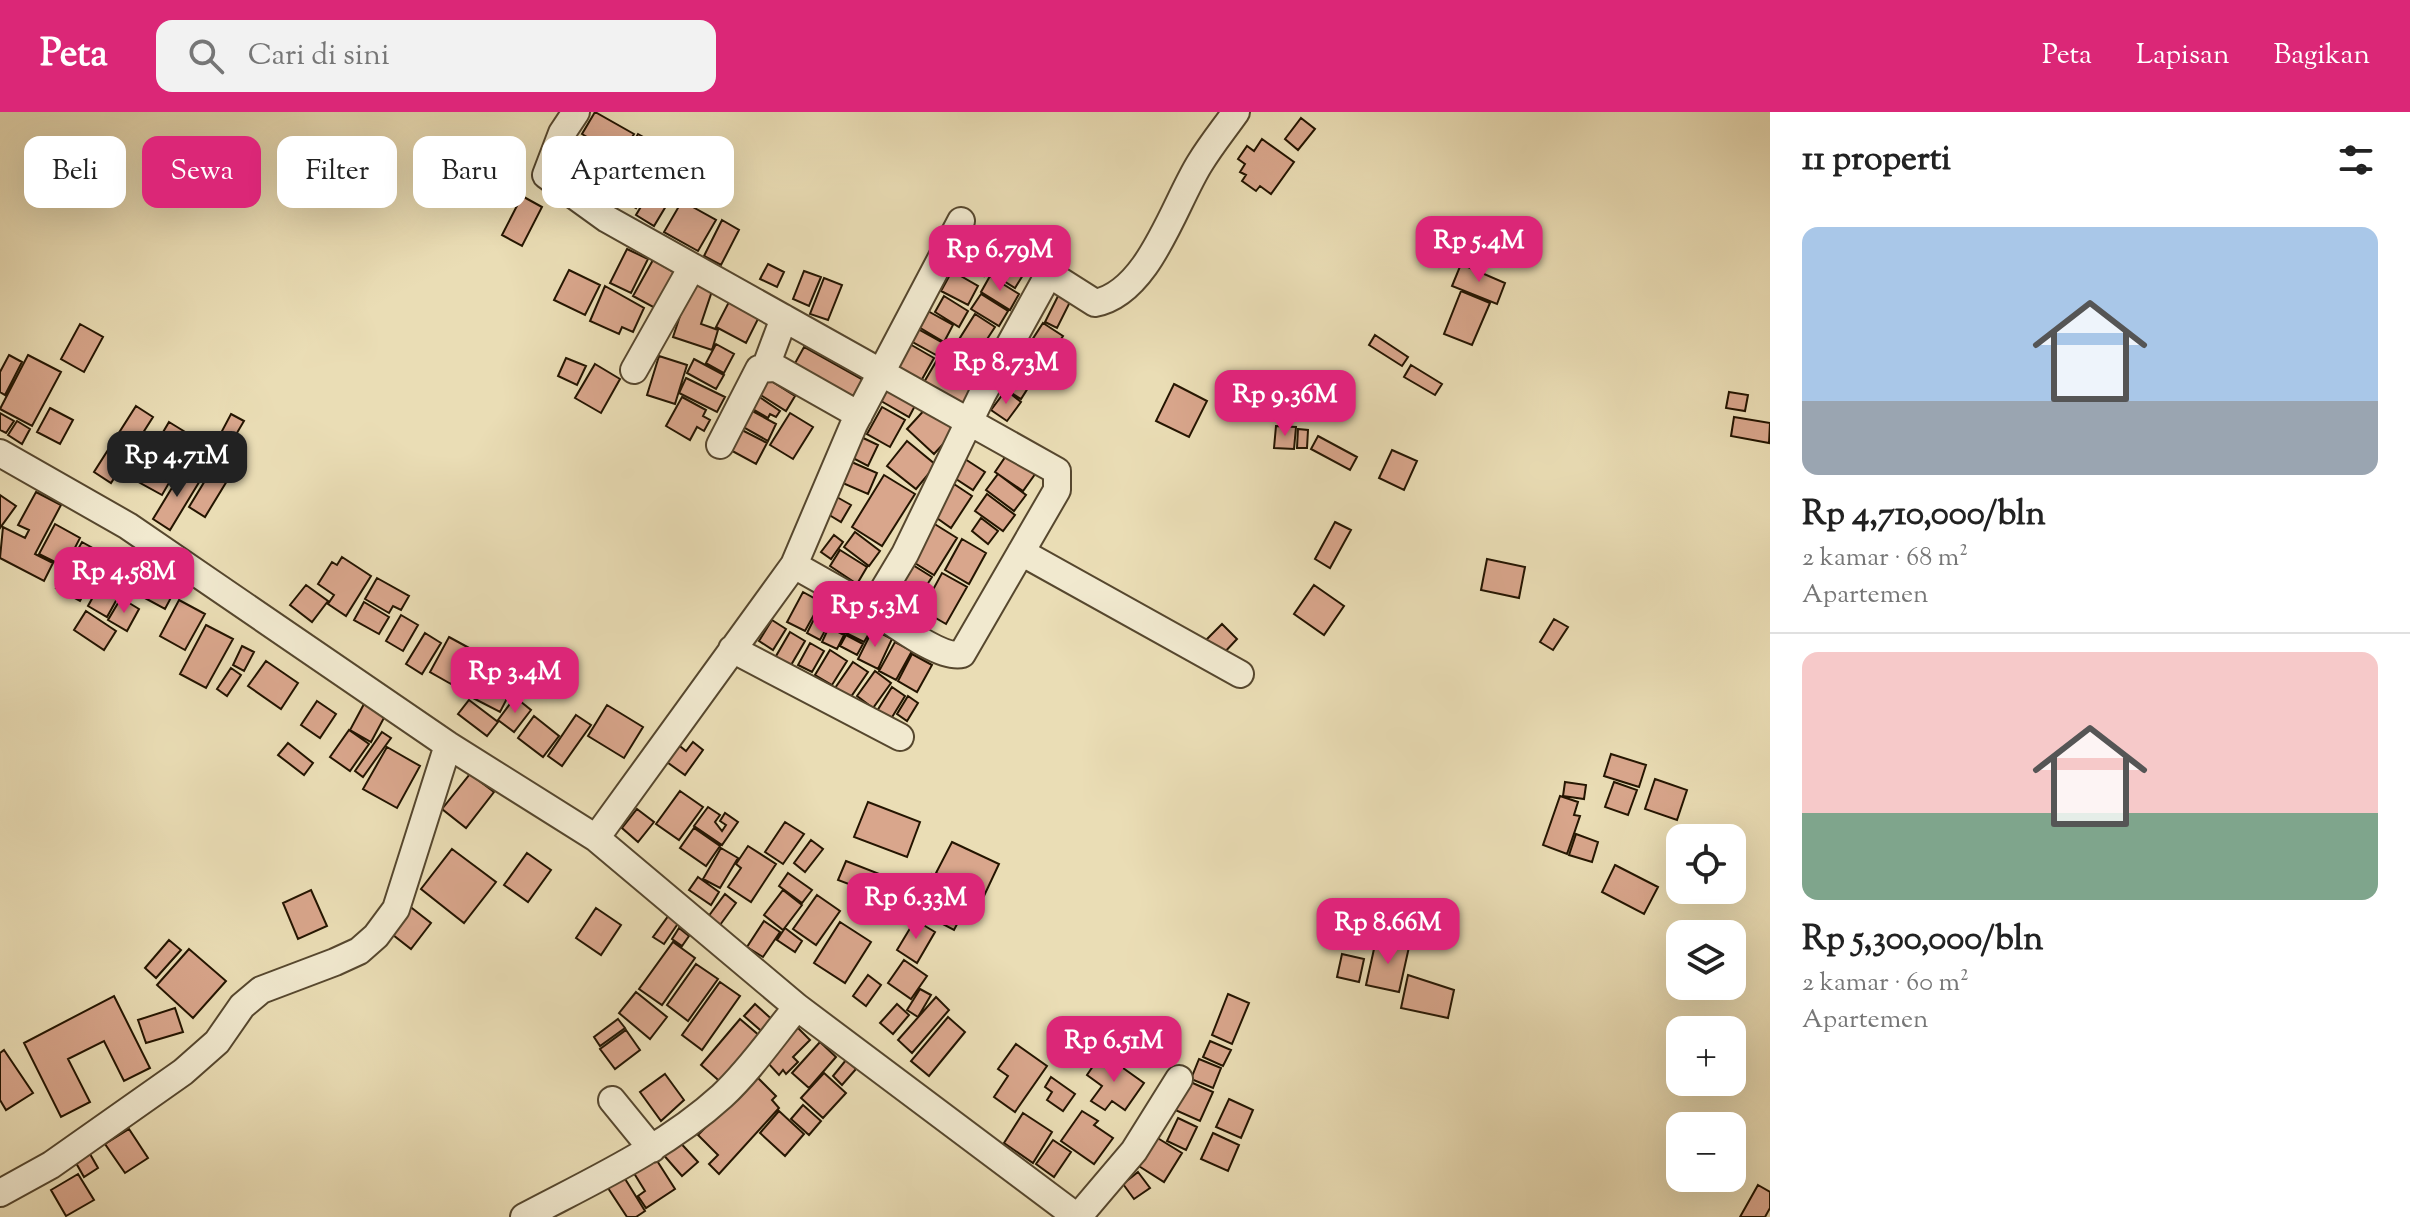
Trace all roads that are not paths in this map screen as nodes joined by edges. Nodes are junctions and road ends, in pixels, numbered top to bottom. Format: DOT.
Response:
graph roads {
  1 [pos="576,112"];
  2 [pos="1236,112"];
  3 [pos="961,221"];
  4 [pos="692,267"];
  5 [pos="784,318"];
  6 [pos="766,366"];
  7 [pos="634,370"];
  8 [pos="883,372"];
  9 [pos="859,415"];
  10 [pos="971,423"];
  11 [pos="720,445"];
  12 [pos="0,453"];
  13 [pos="1021,552"];
  14 [pos="794,565"];
  15 [pos="872,609"];
  16 [pos="732,649"];
  17 [pos="1240,674"];
  18 [pos="900,737"];
  19 [pos="448,745"];
  20 [pos="596,838"];
  21 [pos="797,1007"];
  22 [pos="1179,1079"];
  23 [pos="612,1100"];
  24 [pos="652,1149"];
  25 [pos="0,1193"];
  26 [pos="524,1217"];
  27 [pos="1078,1217"];
  1 -- 4 [label="street"];
  2 -- 10 [label="street"];
  3 -- 8 [label="street"];
  4 -- 5 [label="street"];
  4 -- 7 [label="street"];
  5 -- 6 [label="street"];
  5 -- 8 [label="street"];
  6 -- 9 [label="street"];
  6 -- 11 [label="street"];
  8 -- 9 [label="street"];
  8 -- 10 [label="street"];
  9 -- 14 [label="street"];
  10 -- 13 [label="street"];
  10 -- 15 [label="street"];
  12 -- 19 [label="street"];
  13 -- 15 [label="street"];
  13 -- 17 [label="street"];
  14 -- 15 [label="street"];
  14 -- 16 [label="street"];
  16 -- 18 [label="street"];
  16 -- 20 [label="street"];
  19 -- 20 [label="street"];
  19 -- 25 [label="street"];
  20 -- 21 [label="street"];
  21 -- 24 [label="street"];
  21 -- 27 [label="street"];
  22 -- 27 [label="street"];
  23 -- 24 [label="street"];
  24 -- 26 [label="street"];
}
